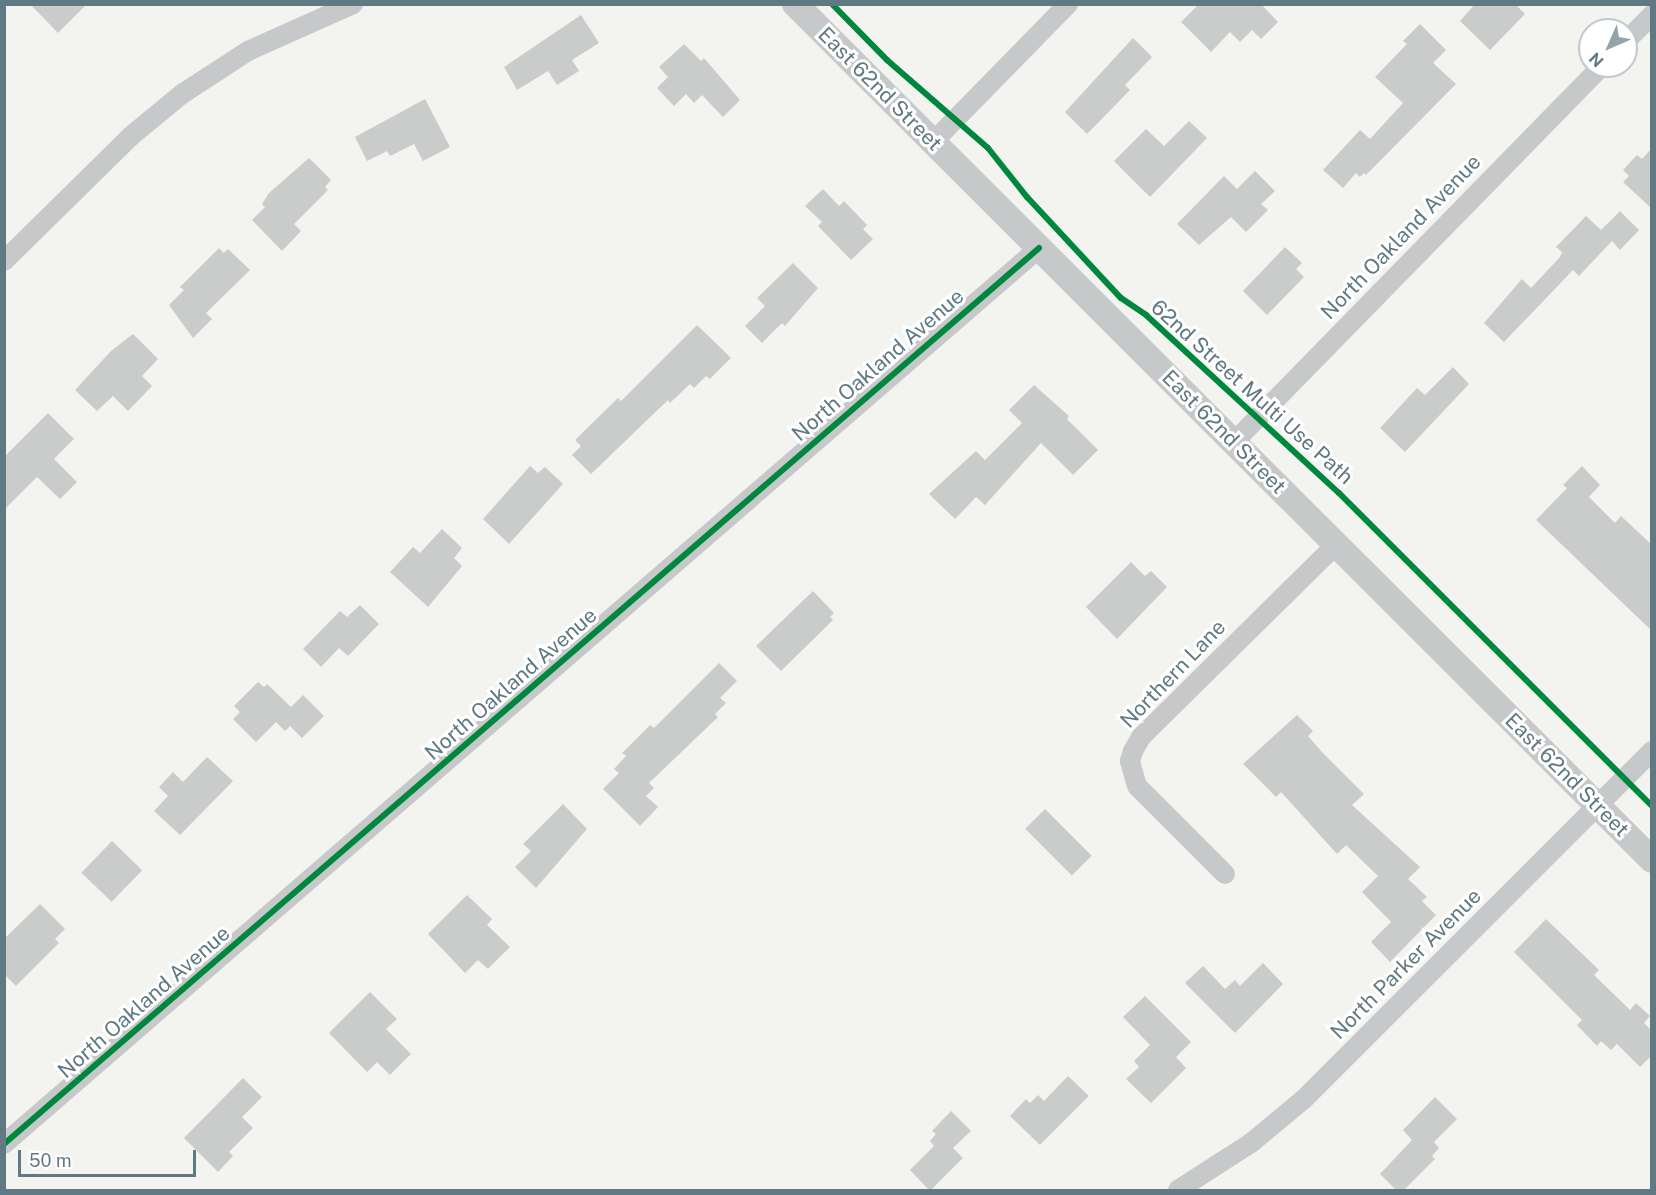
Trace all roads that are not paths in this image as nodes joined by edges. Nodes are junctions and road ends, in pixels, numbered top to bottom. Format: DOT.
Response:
graph roads {
  1 [pos="353,4"];
  2 [pos="795,4"];
  3 [pos="1068,4"];
  4 [pos="1652,15"];
  5 [pos="1638,29"];
  6 [pos="1590,78"];
  7 [pos="933,142"];
  8 [pos="1039,248"];
  9 [pos="4,261"];
  10 [pos="1234,442"];
  11 [pos="1337,544"];
  12 [pos="1652,751"];
  13 [pos="1598,806"];
  14 [pos="1652,860"];
  15 [pos="1225,874"];
  16 [pos="4,1144"];
  17 [pos="1178,1191"];
  1 -- 9 [label="street"];
  2 -- 7 [label="street, East 62nd Street"];
  3 -- 7 [label="street"];
  4 -- 5 [label="street"];
  6 -- 10 [label="street, North Oakland Avenue"];
  7 -- 8 [label="street, East 62nd Street"];
  8 -- 10 [label="street, East 62nd Street"];
  8 -- 16 [label="street, North Oakland Avenue"];
  10 -- 11 [label="street, East 62nd Street"];
  11 -- 13 [label="street, East 62nd Street"];
  11 -- 15 [label="street, Northern Lane"];
  12 -- 13 [label="street, North Parker Avenue"];
  13 -- 14 [label="street, East 62nd Street"];
  13 -- 17 [label="street, North Parker Avenue"];
}
